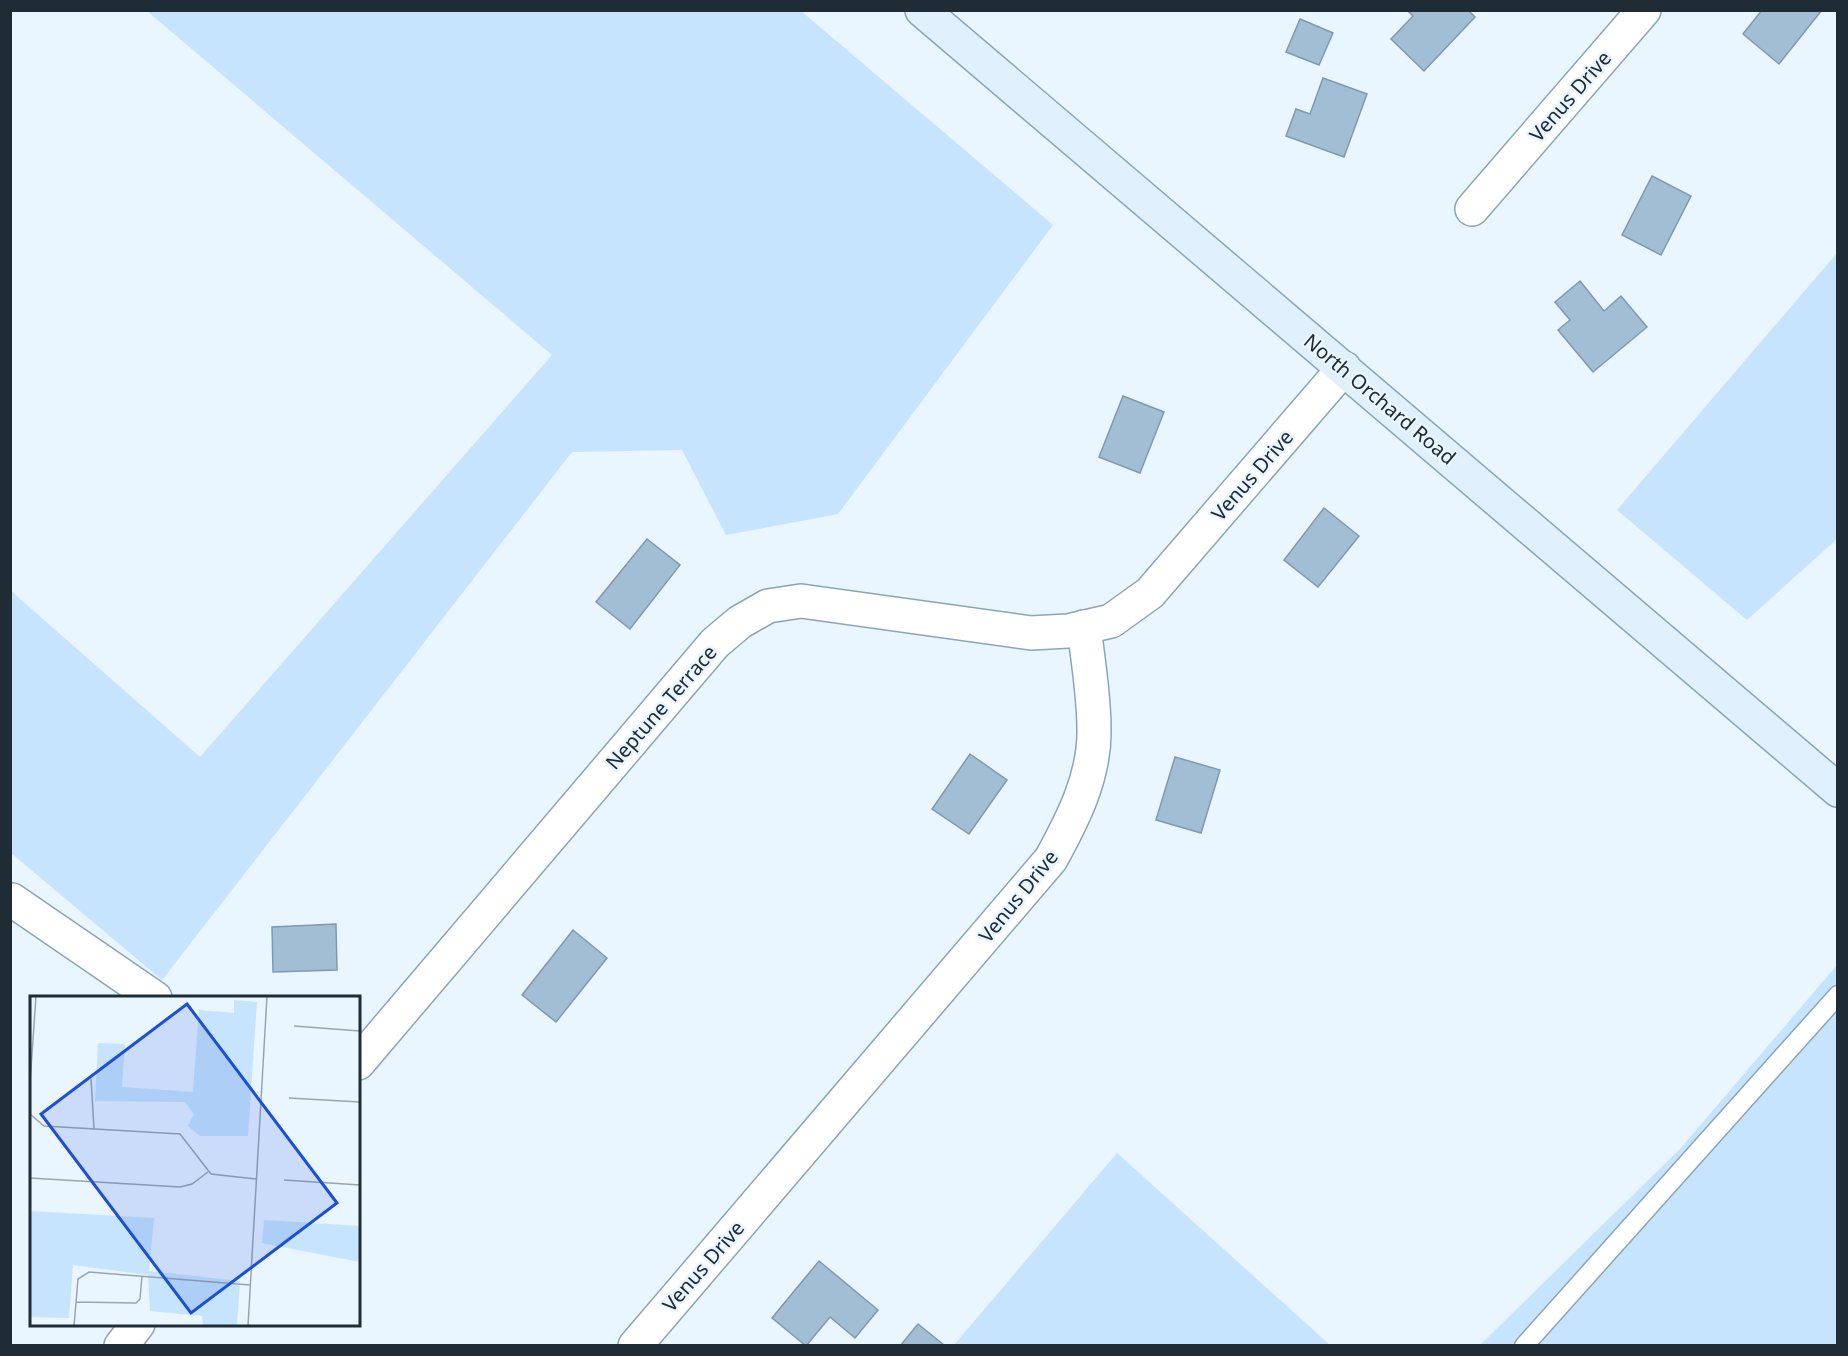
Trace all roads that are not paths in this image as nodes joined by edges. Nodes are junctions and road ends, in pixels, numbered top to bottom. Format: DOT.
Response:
graph roads {
  1 [pos="922,10"];
  2 [pos="1644,10"];
  3 [pos="1472,209"];
  4 [pos="1344,368"];
  5 [pos="1084,627"];
  6 [pos="1838,790"];
  7 [pos="12,900"];
  8 [pos="1838,995"];
  9 [pos="152,996"];
  10 [pos="360,1061"];
  11 [pos="136,1326"];
  12 [pos="120,1346"];
  13 [pos="635,1346"];
  14 [pos="1524,1346"];
  1 -- 4 [label="street, North Orchard Road"];
  2 -- 3 [label="street, Venus Drive"];
  4 -- 5 [label="street, Venus Drive"];
  4 -- 6 [label="street, North Orchard Road"];
  5 -- 10 [label="street, Neptune Terrace"];
  5 -- 13 [label="street, Venus Drive"];
  7 -- 9 [label="street"];
  8 -- 14 [label="lane"];
  11 -- 12 [label="street"];
}
